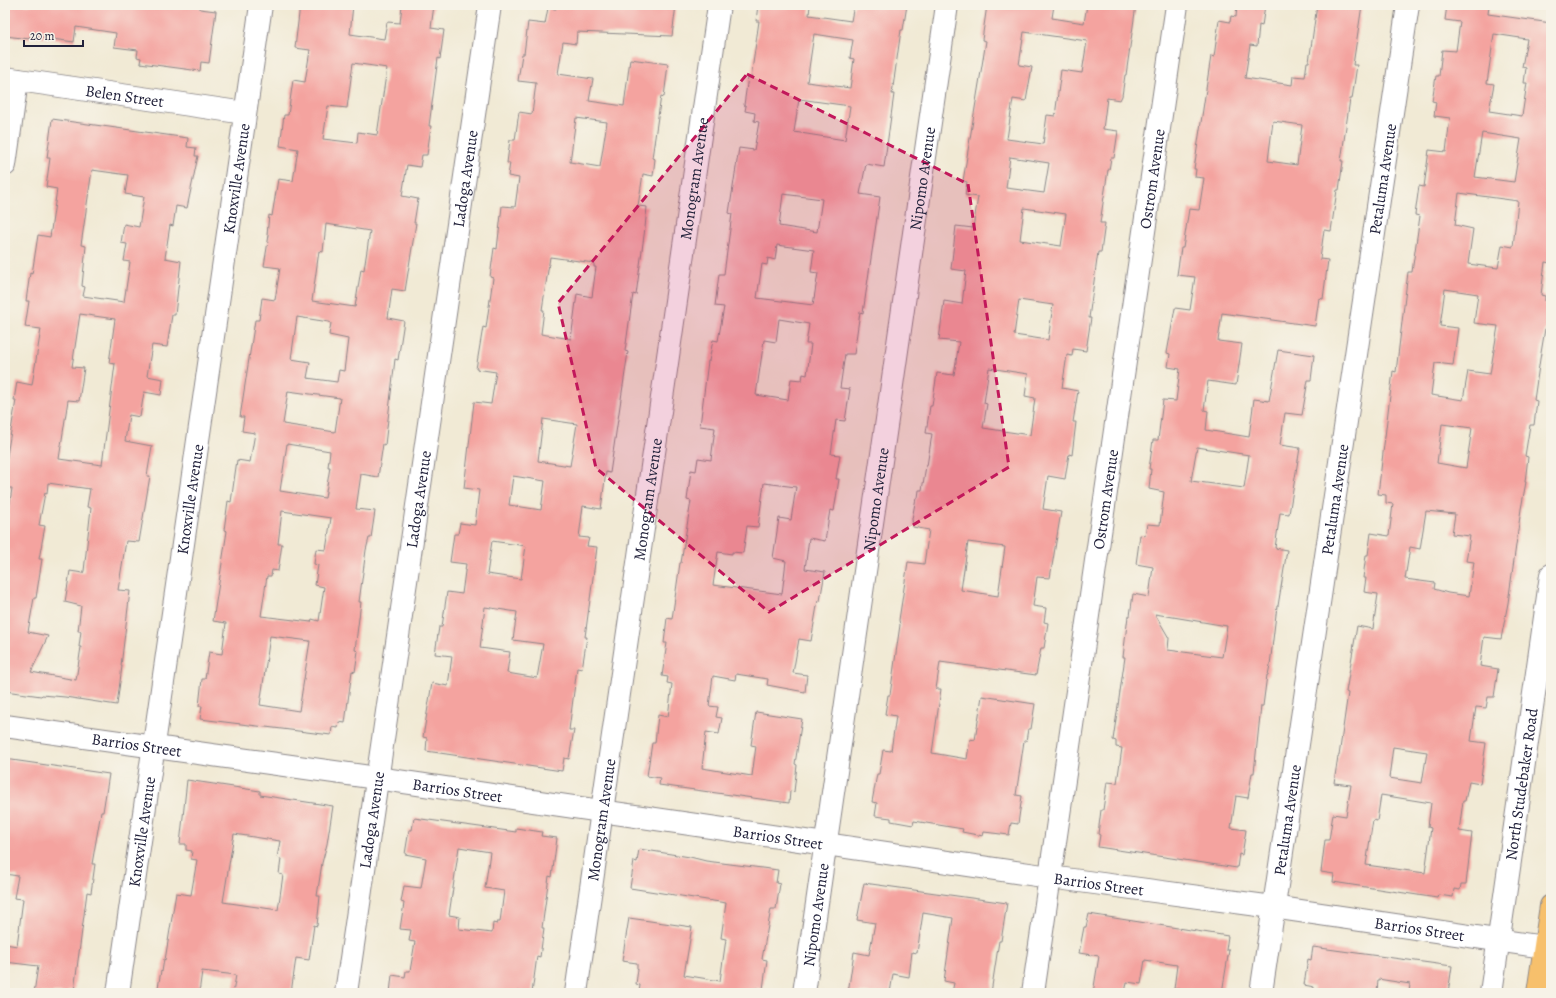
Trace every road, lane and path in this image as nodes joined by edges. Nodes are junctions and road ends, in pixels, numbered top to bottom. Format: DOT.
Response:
graph roads {
  1 [pos="261,5"];
  2 [pos="490,5"];
  3 [pos="719,5"];
  4 [pos="948,5"];
  5 [pos="1177,5"];
  6 [pos="1408,5"];
  7 [pos="11,79"];
  8 [pos="245,113"];
  9 [pos="5,165"];
  10 [pos="1551,574"];
  11 [pos="5,726"];
  12 [pos="154,747"];
  13 [pos="377,778"];
  14 [pos="602,811"];
  15 [pos="825,843"];
  16 [pos="1050,876"];
  17 [pos="1551,906"];
  18 [pos="1273,907"];
  19 [pos="1498,940"];
  20 [pos="1548,948"];
  21 [pos="118,993"];
  22 [pos="346,993"];
  23 [pos="576,993"];
  24 [pos="804,993"];
  25 [pos="1033,993"];
  26 [pos="1261,993"];
  27 [pos="1490,993"];
  28 [pos="1538,993"];
  1 -- 8 [label="street, Knoxville Avenue"];
  2 -- 13 [label="street, Ladoga Avenue"];
  3 -- 14 [label="street, Monogram Avenue"];
  4 -- 15 [label="street, Nipomo Avenue"];
  5 -- 16 [label="street, Ostrom Avenue"];
  6 -- 18 [label="street, Petaluma Avenue"];
  7 -- 8 [label="street, Belen Street"];
  7 -- 9 [label="street"];
  8 -- 12 [label="street, Knoxville Avenue"];
  10 -- 19 [label="street, North Studebaker Road"];
  11 -- 12 [label="street, Barrios Street"];
  12 -- 13 [label="street, Barrios Street"];
  12 -- 21 [label="street, Knoxville Avenue"];
  13 -- 14 [label="street, Barrios Street"];
  13 -- 22 [label="street, Ladoga Avenue"];
  14 -- 15 [label="street, Barrios Street"];
  14 -- 23 [label="street, Monogram Avenue"];
  15 -- 16 [label="street, Barrios Street"];
  15 -- 24 [label="street, Nipomo Avenue"];
  16 -- 18 [label="street, Barrios Street"];
  16 -- 25 [label="street, Ostrom Avenue"];
  17 -- 20 [label="main road"];
  18 -- 19 [label="street, Barrios Street"];
  18 -- 26 [label="street, Petaluma Avenue"];
  19 -- 20 [label="street, Barrios Street"];
  19 -- 27 [label="street, North Studebaker Road"];
  20 -- 28 [label="main road"];
}
